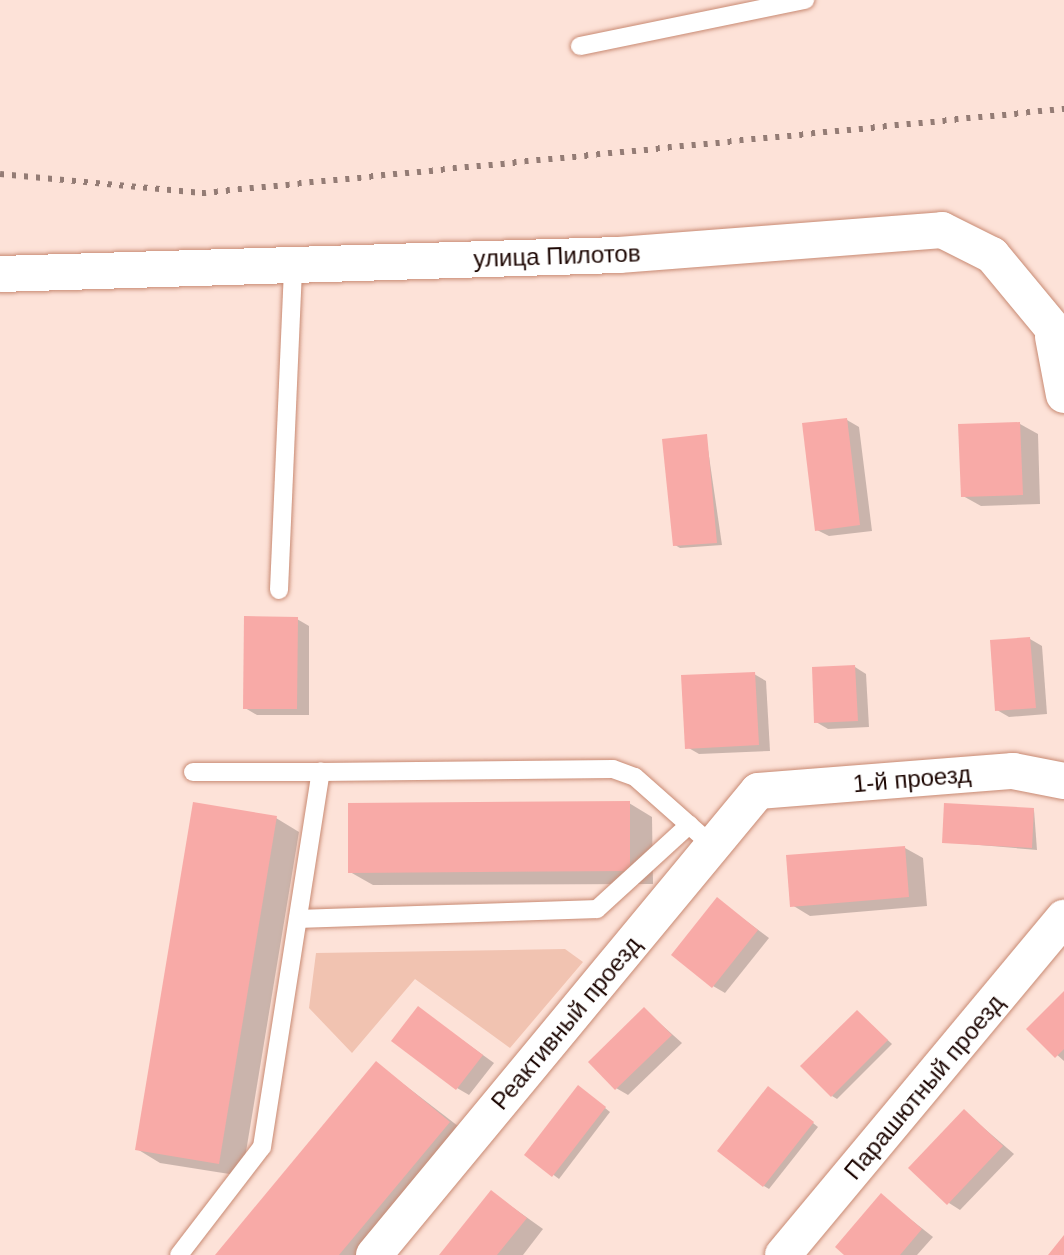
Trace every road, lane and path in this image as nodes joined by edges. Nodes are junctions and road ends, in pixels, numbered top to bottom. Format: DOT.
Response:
graph roads {
  1 [pos="805,0"];
  2 [pos="580,46"];
  3 [pos="293,265"];
  4 [pos="0,274"];
  5 [pos="1059,340"];
  6 [pos="1064,395"];
  7 [pos="279,590"];
  8 [pos="193,772"];
  9 [pos="321,772"];
  10 [pos="1064,781"];
  11 [pos="758,791"];
  12 [pos="701,835"];
  13 [pos="1064,918"];
  14 [pos="298,919"];
  15 [pos="179,1255"];
  16 [pos="374,1255"];
  17 [pos="783,1255"];
  1 -- 2 [label="lane"];
  3 -- 4 [label="street, улица Пилотов"];
  3 -- 5 [label="street, улица Пилотов"];
  3 -- 7 [label="lane"];
  5 -- 6 [label="street"];
  8 -- 9 [label="lane"];
  9 -- 12 [label="lane"];
  9 -- 14 [label="lane"];
  10 -- 11 [label="street, 1-й проезд"];
  11 -- 12 [label="street, Реактивный проезд"];
  12 -- 14 [label="lane"];
  12 -- 16 [label="street, Реактивный проезд"];
  13 -- 17 [label="street, Парашютный проезд"];
  14 -- 15 [label="lane"];
}
